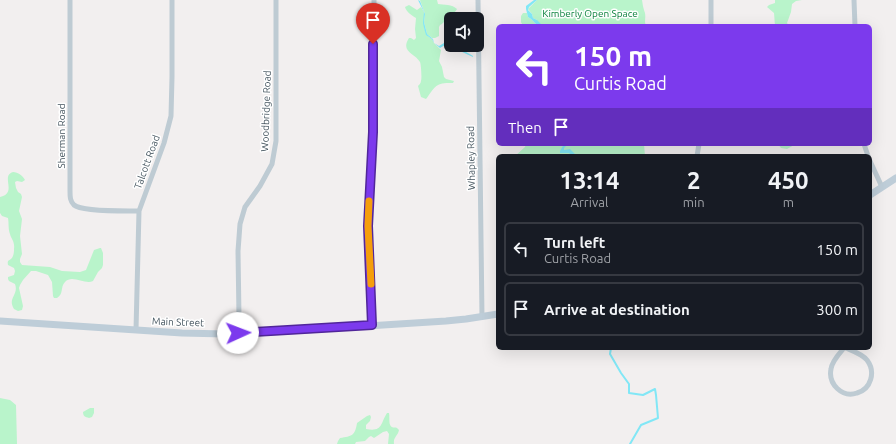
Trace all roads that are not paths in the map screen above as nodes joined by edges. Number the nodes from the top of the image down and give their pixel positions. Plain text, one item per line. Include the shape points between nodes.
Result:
1 (70, 0) edge
2 (172, 0) edge
3 (276, 0) edge
4 (374, 0) edge
5 (478, 0) edge
6 (710, 0) edge
7 (854, 0) edge
8 (711, 24) edge
9 (855, 24) edge
10 (872, 165) edge
11 (896, 178) edge
12 (882, 187) junction
13 (872, 194) edge
14 (139, 211) junction
15 (496, 314) edge
16 (482, 316) junction
17 (0, 321) edge
18 (372, 325) junction
19 (136, 330) junction
20 (238, 333) junction
21 (843, 350) edge
22 (849, 350) edge

1 - 14 street, Sherman Road via 71,201 76,206 87,209
2 - 14 street, Talcott Road via 171,116
3 - 20 street, Woodbridge Road via 276,141 272,164 245,207 240,224
4 - 18 street via 373,132 368,226
5 - 16 street, Whapley Road
6 - 8 street
7 - 9 street
10 - 12 street
11 - 12 main road
12 - 13 main road
14 - 19 street, Talcott Road
15 - 16 main road, Main Street
16 - 18 main road, Main Street via 446,321
17 - 19 main road, Main Street
18 - 20 main road, Main Street
19 - 20 main road, Main Street
21 - 22 street via 832,365 831,378 841,392 854,394 868,385 871,368 864,357

